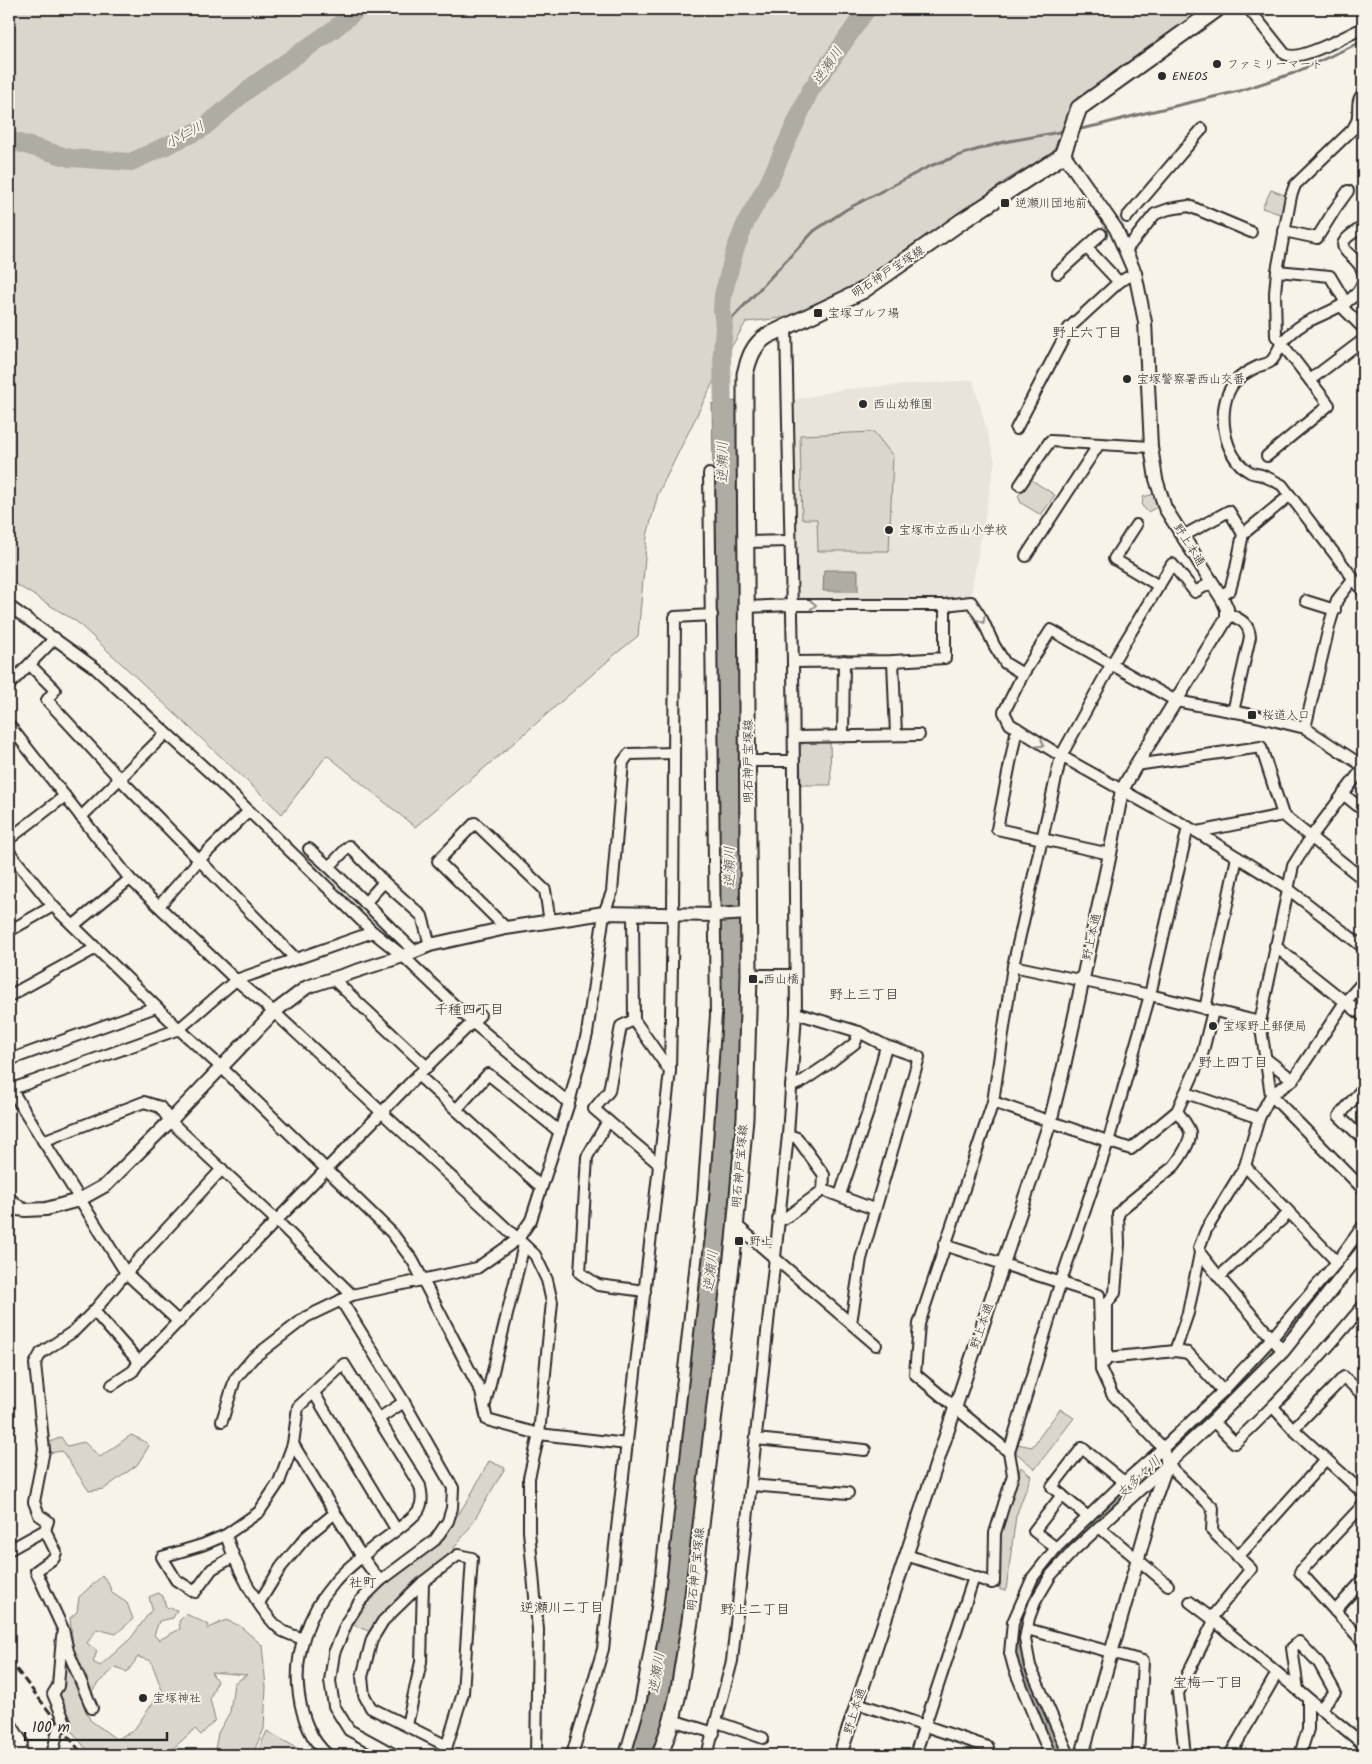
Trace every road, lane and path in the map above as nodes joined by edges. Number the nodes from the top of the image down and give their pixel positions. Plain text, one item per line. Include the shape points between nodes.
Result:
1 (1217, 9) edge
2 (1249, 9) edge
3 (1363, 28) edge
4 (1363, 94) edge
5 (1202, 129) dead end
6 (1063, 153) junction
7 (1348, 191) dead end
8 (1140, 202) junction
9 (1155, 214) junction
10 (1127, 217) dead end
11 (1363, 227) edge
12 (1284, 231) junction
13 (1251, 232) dead end
14 (1101, 234) dead end
15 (1087, 248) junction
16 (1126, 250) junction
17 (1363, 269) edge
18 (1277, 270) junction
19 (1058, 273) dead end
20 (1135, 273) junction
21 (1119, 282) junction
22 (1363, 282) edge
23 (1343, 304) junction
24 (786, 327) junction
25 (1363, 328) edge
26 (1363, 340) edge
27 (1282, 342) junction
28 (1310, 380) junction
29 (1016, 429) dead end
30 (1100, 444) junction
31 (1151, 447) junction
32 (1267, 456) dead end
33 (709, 474) dead end
34 (1020, 485) dead end
35 (1289, 496) junction
36 (1136, 525) dead end
37 (1242, 534) junction
38 (1183, 536) junction
39 (789, 541) junction
40 (746, 542) junction
41 (1026, 556) dead end
42 (1353, 579) junction
43 (1212, 582) junction
44 (1159, 586) junction
45 (1363, 591) edge
46 (1221, 595) junction
47 (1306, 601) dead end
48 (791, 605) junction
49 (945, 605) junction
50 (9, 606) edge
51 (746, 607) junction
52 (1334, 610) junction
53 (1227, 613) junction
54 (712, 615) junction
55 (54, 638) junction
56 (844, 661) junction
57 (893, 661) junction
58 (793, 662) junction
59 (30, 665) junction
60 (1111, 665) junction
61 (1023, 674) junction
62 (9, 685) edge
63 (1176, 701) junction
64 (1234, 712) junction
65 (9, 725) edge
66 (1017, 728) junction
67 (1305, 728) junction
68 (166, 733) junction
69 (896, 735) junction
70 (843, 736) junction
71 (918, 736) dead end
72 (794, 737) junction
73 (674, 753) junction
74 (1061, 756) junction
75 (748, 761) junction
76 (793, 762) junction
77 (1136, 765) junction
78 (1363, 767) edge
79 (120, 779) junction
80 (1122, 790) junction
81 (1343, 794) junction
82 (65, 796) junction
83 (1363, 810) edge
84 (249, 811) junction
85 (1283, 815) junction
86 (81, 817) junction
87 (1192, 830) junction
88 (1042, 838) junction
89 (1311, 838) junction
90 (9, 839) edge
91 (309, 849) dead end
92 (9, 852) edge
93 (1110, 854) junction
94 (1237, 857) junction
95 (199, 860) junction
96 (13, 865) edge
97 (329, 867) junction
98 (130, 879) junction
99 (1363, 879) edge
100 (384, 882) junction
101 (1288, 888) junction
102 (365, 903) junction
103 (53, 906) junction
104 (159, 906) junction
105 (604, 913) junction
106 (674, 913) junction
107 (749, 913) junction
108 (634, 914) junction
109 (715, 915) junction
110 (550, 922) junction
111 (74, 925) junction
112 (506, 928) junction
113 (9, 931) edge
114 (373, 932) junction
115 (430, 945) junction
116 (1275, 946) junction
117 (1363, 947) edge
118 (96, 948) junction
119 (409, 954) junction
120 (295, 958) junction
121 (1013, 966) junction
122 (749, 975) junction
123 (795, 975) junction
124 (333, 979) junction
125 (236, 980) junction
126 (1082, 980) junction
127 (1363, 982) edge
128 (9, 996) edge
129 (1150, 996) junction
130 (1345, 1002) junction
131 (156, 1007) junction
132 (1209, 1010) junction
133 (274, 1012) junction
134 (796, 1013) junction
135 (1363, 1016) edge
136 (476, 1018) junction
137 (634, 1020) junction
138 (1260, 1022) junction
139 (180, 1030) junction
140 (859, 1032) junction
141 (886, 1046) junction
142 (1265, 1058) junction
143 (9, 1060) edge
144 (221, 1067) junction
145 (427, 1067) junction
146 (670, 1071) junction
147 (418, 1075) junction
148 (1293, 1080) junction
149 (791, 1086) junction
150 (9, 1088) edge
151 (1363, 1088) edge
152 (1186, 1093) junction
153 (1271, 1095) junction
154 (993, 1102) junction
155 (569, 1103) junction
156 (457, 1109) junction
157 (1177, 1110) junction
158 (382, 1113) junction
159 (1259, 1118) junction
160 (170, 1121) junction
161 (608, 1122) junction
162 (1050, 1122) junction
163 (560, 1132) junction
164 (788, 1135) junction
165 (1363, 1139) edge
166 (43, 1141) junction
167 (1108, 1142) junction
168 (660, 1165) junction
169 (1245, 1166) junction
170 (222, 1169) junction
171 (326, 1169) junction
172 (541, 1187) junction
173 (1363, 1189) edge
174 (823, 1190) junction
175 (840, 1195) junction
176 (9, 1198) edge
177 (79, 1200) junction
178 (9, 1208) edge
179 (874, 1209) junction
180 (24, 1210) junction
181 (1289, 1213) junction
182 (778, 1219) junction
183 (277, 1221) junction
184 (735, 1224) junction
185 (1363, 1226) edge
186 (521, 1242) junction
187 (944, 1245) junction
188 (1363, 1250) edge
189 (1200, 1253) junction
190 (774, 1258) junction
191 (1337, 1262) junction
192 (1003, 1264) junction
193 (126, 1273) junction
194 (1219, 1277) junction
195 (423, 1280) junction
196 (1060, 1284) junction
197 (645, 1291) junction
198 (352, 1294) junction
199 (341, 1300) junction
200 (1363, 1306) edge
201 (94, 1311) junction
202 (179, 1322) junction
203 (851, 1322) junction
204 (1277, 1344) junction
205 (876, 1345) dead end
206 (1175, 1351) junction
207 (1107, 1358) junction
208 (139, 1362) junction
209 (1101, 1370) junction
210 (112, 1385) dead end
211 (1361, 1389) edge
212 (1223, 1390) junction
213 (314, 1393) junction
214 (404, 1402) junction
215 (485, 1405) junction
216 (1273, 1407) junction
217 (955, 1408) junction
218 (378, 1419) junction
219 (222, 1421) dead end
220 (1213, 1421) junction
221 (1293, 1429) junction
222 (539, 1434) junction
223 (756, 1439) junction
224 (293, 1444) junction
225 (627, 1444) junction
226 (1163, 1449) junction
227 (865, 1450) dead end
228 (1009, 1452) junction
229 (1326, 1459) junction
230 (1167, 1462) junction
231 (1124, 1482) junction
232 (751, 1485) junction
233 (848, 1493) dead end
234 (1363, 1493) edge
235 (1062, 1495) junction
236 (1363, 1505) edge
237 (335, 1513) junction
238 (1088, 1517) junction
239 (1099, 1527) junction
240 (396, 1529) junction
241 (47, 1532) junction
242 (226, 1535) junction
243 (1056, 1548) junction
244 (9, 1550) edge
245 (906, 1555) junction
246 (233, 1557) junction
247 (362, 1557) junction
248 (1238, 1557) junction
249 (1138, 1559) junction
250 (974, 1577) junction
251 (1363, 1580) edge
252 (380, 1581) junction
253 (423, 1582) junction
254 (1168, 1585) dead end
255 (1190, 1602) dead end
256 (259, 1603) junction
257 (1335, 1611) junction
258 (1212, 1620) junction
259 (63, 1629) junction
260 (1027, 1629) junction
261 (303, 1639) junction
262 (1363, 1642) edge
263 (1112, 1652) junction
264 (1277, 1673) junction
265 (1298, 1690) junction
266 (1308, 1699) junction
267 (857, 1703) junction
268 (92, 1708) dead end
269 (1320, 1709) junction
270 (672, 1720) junction
271 (9, 1721) edge
272 (717, 1722) junction
273 (407, 1725) junction
274 (925, 1726) junction
275 (714, 1734) junction
276 (763, 1738) dead end
277 (1363, 1744) edge
278 (445, 1751) edge
279 (379, 1752) edge
280 (1184, 1753) edge
281 (323, 1754) edge
282 (24, 1755) edge
283 (52, 1755) edge
284 (395, 1755) edge
285 (536, 1755) edge
286 (572, 1755) edge
287 (625, 1755) edge
288 (660, 1755) edge
289 (707, 1755) edge
290 (840, 1755) edge
291 (915, 1755) edge
292 (985, 1755) edge
293 (1050, 1755) edge
294 (1069, 1755) edge
295 (1082, 1755) edge
296 (1138, 1755) edge
297 (1194, 1755) edge
298 (1230, 1755) edge
299 (1300, 1755) edge

1 - 6 main road via 1079,108
2 - 3 street via 1285,54 1291,57
4 - 12 street via 1353,129 1294,185
5 - 8 street
6 - 16 street, 野上本通 via 1106,212
6 - 24 main road, 明石神戸宝塚線 via 868,287
7 - 12 street via 1317,238
8 - 9 street
8 - 10 street
9 - 13 street via 1189,206
9 - 16 street
11 - 17 street via 1345,240 1343,248
12 - 18 street
14 - 15 street
15 - 19 street
15 - 21 street
16 - 20 street, 野上本通
18 - 23 street via 1330,276
18 - 27 street via 1276,336
20 - 21 street
20 - 31 street, 野上本通 via 1146,322
21 - 29 street via 1069,328
22 - 23 street via 1354,297
23 - 25 street
23 - 27 street via 1296,329
24 - 39 street
24 - 40 main road, 明石神戸宝塚線 via 772,332 759,343 750,356 745,374
26 - 28 street
27 - 28 street
27 - 35 street via 1270,362 1246,373 1234,383 1223,411 1228,443 1242,466 1251,473 1274,480
28 - 32 street via 1329,405
30 - 31 street
30 - 34 street via 1050,441
30 - 41 street
31 - 38 street, 野上本通 via 1165,508
33 - 54 street
35 - 37 street
35 - 42 street
36 - 44 street via 1114,559
37 - 38 street via 1229,512
37 - 46 street via 1230,590
38 - 43 street, 野上本通
39 - 40 street
39 - 48 street
40 - 51 main road, 明石神戸宝塚線
42 - 45 street
42 - 52 street via 1337,600
43 - 44 street via 1194,592 1172,564
43 - 46 street, 野上本通
44 - 60 street
46 - 53 street, 野上本通
47 - 52 street
48 -> 49 street
48 - 51 street
48 - 58 street
49 - 57 street via 945,658
49 -> 61 street via 970,602 1005,663
50 - 55 street
51 - 75 main road, 明石神戸宝塚線
52 - 67 street
53 - 63 street, 野上本通 via 1225,622
53 - 64 street via 1242,620 1250,637
54 - 73 street via 674,617
54 - 109 street
55 - 59 street
55 - 68 street via 95,668
56 - 57 street
56 - 58 street
56 - 70 street
57 - 69 street
58 - 72 street
59 - 62 street
59 - 79 street via 55,690 47,700
60 - 61 street via 1050,630
60 - 63 street
60 - 74 street
61 - 66 street via 1004,712 1010,724
63 - 64 street
63 - 77 street, 野上本通
64 - 67 street
65 - 82 street
66 -> 74 street
66 - 88 street via 997,828
67 - 78 street
68 - 79 street
68 - 84 street
69 - 70 street
69 - 71 street
70 - 72 street
72 - 76 street
73 - 105 street via 629,754 622,762 612,892
73 - 106 street
74 - 80 street
74 - 88 street
75 - 76 street
75 - 107 main road, 明石神戸宝塚線
76 - 123 street
77 - 80 street, 野上本通
77 - 85 street via 1261,747
78 - 81 street
79 - 86 street
79 - 95 street
80 - 87 street
80 - 93 street, 野上本通
81 - 83 street
81 - 89 street
82 - 86 street
82 - 90 street
84 - 95 street
84 - 114 street
85 - 87 street
85 - 89 street
86 - 98 street
87 - 94 street
87 - 129 street
88 - 93 street
88 - 121 street
89 - 99 street
89 - 101 street via 1293,866
91 - 97 street
92 - 96 street
93 - 126 street, 野上本通
94 - 101 street
94 - 132 street
95 - 104 street
95 - 120 street
96 - 103 street
97 - 100 street via 349,846
97 - 102 street
98 - 104 street
98 - 111 street
100 - 102 street
100 - 115 street via 422,916
101 - 116 street
101 - 117 street
102 - 119 street
103 - 111 street
103 - 113 street
104 - 125 street
105 - 108 street
105 - 110 street
105 - 155 street via 587,1034
106 - 108 street
106 - 109 street
106 - 146 street
107 - 109 street
107 - 122 main road, 明石神戸宝塚線
108 - 137 street
109 - 287 street via 716,1015 703,1199 658,1602 642,1700
110 - 112 street
110 - 112 street via 545,890 475,823 438,861
111 - 118 street
112 - 115 street
114 - 119 street
114 - 120 street
115 - 119 street
116 - 130 street
116 - 138 street
118 - 128 street
118 - 131 street
119 - 124 street
119 - 136 street
120 - 125 street
121 - 126 street
121 - 154 street
122 - 123 street
122 - 184 main road, 明石神戸宝塚線 via 746,1093
123 - 134 street
124 - 133 street via 307,987
124 - 145 street
125 - 133 street
125 - 139 street
126 - 129 street
126 - 162 street, 野上本通
127 - 130 street
129 - 132 street
129 - 167 street
130 - 135 street
130 - 148 street
131 - 139 street
131 - 143 street
132 - 138 street
132 - 152 street via 1202,1055
133 - 144 street
133 - 158 street
134 - 140 street
134 - 149 street
136 - 145 street
136 - 155 street
137 - 146 street
137 - 161 street via 621,1026 609,1091 594,1109
138 - 142 street
139 - 144 street
139 - 150 street
140 - 141 street
140 - 149 street via 855,1043
141 - 175 street
141 - 179 street via 919,1057
142 - 148 street
142 - 153 street
144 - 160 street
144 - 171 street
145 - 147 street
146 - 168 street
147 - 156 street
147 - 158 street
148 - 153 street
149 - 164 street
150 - 166 street
151 - 165 street via 1339,1116
152 - 157 street
152 - 159 street
153 - 159 street
153 - 173 street
154 - 162 street
154 - 187 street
155 - 163 street
156 - 163 street via 488,1074
156 - 172 street
157 - 167 street via 1130,1150
157 - 207 street via 1190,1133 1179,1160 1118,1214 1119,1244 1115,1293 1108,1302
158 - 171 street
158 - 186 street
159 - 169 street
160 - 166 street via 160,1107 144,1102
160 - 170 street
160 - 177 street via 106,1185
161 - 168 street
161 - 197 street via 587,1157 580,1273 598,1285
162 - 167 street
162 - 192 street, 野上本通
163 - 172 street
164 - 174 street via 797,1138 824,1176
164 - 182 street
166 - 177 street
167 - 196 street
168 - 197 street
169 - 181 street
169 - 189 street via 1206,1230
170 - 183 street
170 - 193 street
171 - 183 street
171 - 195 street via 392,1233
172 - 186 street
174 - 175 street
174 - 182 street via 784,1219
175 - 179 street
176 - 180 street
177 - 180 street via 46,1209
177 - 193 street
178 - 180 street
179 - 203 street via 861,1259
181 - 191 street
181 - 194 street
182 - 190 street
183 - 198 street
183 - 202 street
184 - 190 street
184 - 270 main road, 明石神戸宝塚線 via 690,1621
185 - 191 street
186 - 195 street via 476,1268
186 - 215 street
186 - 222 street via 536,1255 552,1302
187 - 192 street
187 - 217 street via 919,1324 915,1374
188 - 204 street
189 - 194 street
189 - 206 street via 1188,1314
190 - 203 street
190 - 223 street
191 - 204 street
192 - 196 street
192 - 217 street, 野上本通
193 - 201 street
193 - 202 street
194 - 204 street
195 - 198 street
195 - 215 street
196 - 209 street via 1099,1295
196 - 228 street
197 - 225 street
198 - 199 street
199 - 214 street
199 - 219 street via 306,1317 253,1358 235,1379
200 - 216 street
201 - 208 street
201 - 241 street via 74,1331 41,1353 35,1364 44,1450 34,1502 39,1515 48,1521
202 - 208 street
203 - 205 street
204 - 212 street
204 - 220 street
206 - 207 street
206 - 212 street via 1188,1353
207 - 209 street
208 - 210 street via 133,1371
209 - 226 street via 1112,1394
211 - 221 street via 1344,1377
212 - 226 street
213 - 218 street via 344,1364
213 - 224 street via 298,1407
213 - 240 street
214 - 218 street
214 - 252 street via 453,1488 452,1508 435,1540
215 - 222 street via 487,1420
216 - 220 street via 1235,1443
216 - 221 street
217 - 228 street
217 - 245 street, 野上本通
218 - 240 street via 420,1486 423,1499 417,1512
220 - 230 street
221 - 229 street
222 - 225 street
222 - 285 street via 529,1478 529,1531 538,1630
223 - 227 street
223 - 232 street
224 - 237 street
224 - 242 street via 279,1482 259,1512
225 - 286 street via 603,1649
226 - 230 street
226 - 231 street
228 - 250 street via 1013,1475 994,1533 994,1582
229 - 234 street
229 - 248 street
230 - 239 street
230 - 248 street via 1213,1508 1212,1532
230 - 249 street
231 - 235 street via 1082,1448 1052,1487
231 - 238 street
232 - 233 street
232 - 272 street via 732,1662
235 - 238 street
235 - 243 street via 1034,1531
236 - 257 street via 1300,1572
237 - 247 street
237 - 256 street via 307,1536 286,1561
238 - 243 street
239 - 249 street
239 - 260 street via 1051,1575 1035,1602
240 - 247 street
241 - 244 street
241 - 259 street via 56,1552 54,1558 36,1571
242 - 246 street
242 - 246 street via 162,1557 176,1580 195,1592 212,1569
243 - 293 street via 1033,1577 1013,1622 1010,1652
245 - 250 street
245 - 267 street, 野上本通
246 - 256 street
247 - 252 street
247 - 261 street via 334,1582 313,1612
248 - 258 street via 1251,1570
249 - 254 street
249 - 263 street
250 - 274 street
251 - 257 street
252 - 279 street via 360,1601 348,1620 334,1653 330,1682 334,1706 349,1730
253 - 273 street via 421,1662
253 - 273 street via 383,1620 372,1639 362,1677 364,1695 371,1708
253 - 278 street via 458,1555 472,1558 463,1693
255 - 258 street
256 - 261 street via 282,1630
257 - 262 street
258 - 264 street
258 - 280 street via 1178,1692
259 - 268 street via 68,1651
259 - 283 street via 58,1686 53,1694 65,1722 58,1730
260 - 263 street
260 - 294 street via 1025,1639 1030,1666
261 - 281 street via 297,1680 300,1703 309,1731
263 - 295 street
263 - 296 street via 1143,1661
264 - 265 street
264 - 298 street
265 - 266 street
265 - 269 street via 1292,1648 1300,1642 1318,1663 1335,1692
266 - 269 street
266 - 299 street via 1308,1730
267 - 274 street
267 - 290 street, 野上本通
269 - 277 street
270 - 275 street
270 - 288 main road, 明石神戸宝塚線
271 - 282 street via 22,1742 20,1750
272 - 275 street
272 - 276 street
273 - 278 street
274 - 291 street
274 - 292 street via 988,1747
275 - 289 street
279 - 284 street
280 - 297 street

